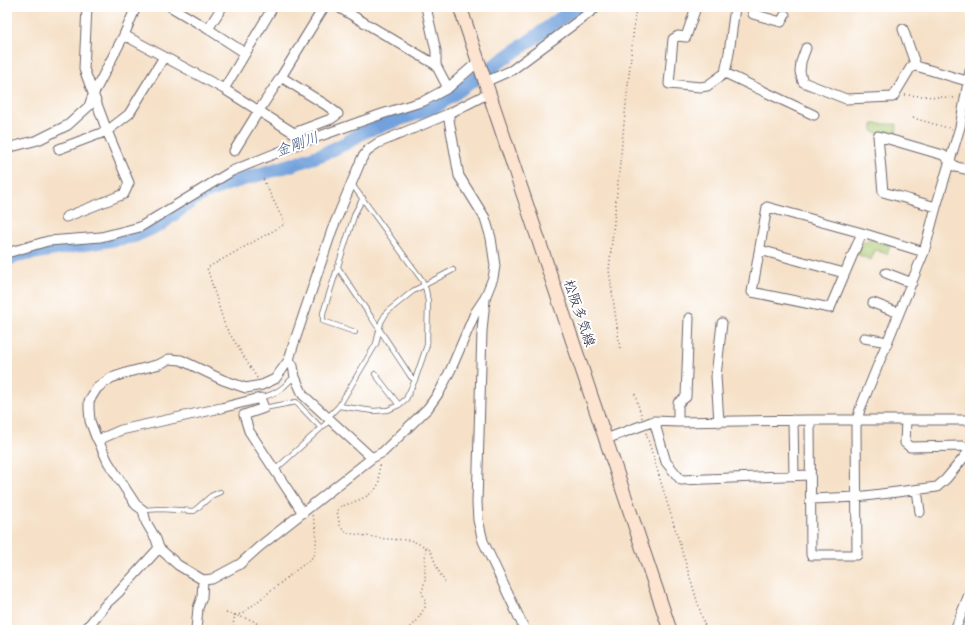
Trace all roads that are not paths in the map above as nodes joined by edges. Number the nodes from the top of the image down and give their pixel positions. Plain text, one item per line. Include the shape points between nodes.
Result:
1 (87, 7) edge
2 (136, 7) edge
3 (171, 7) edge
4 (222, 7) edge
5 (273, 7) edge
6 (324, 7) edge
7 (338, 7) edge
8 (426, 7) edge
9 (460, 7) edge
10 (597, 7) edge
11 (696, 7) edge
12 (735, 7) edge
13 (753, 7) edge
14 (785, 15) dead end
15 (208, 29) junction
16 (903, 29) dead end
17 (124, 35) junction
18 (806, 48) dead end
19 (245, 53) junction
20 (164, 57) junction
21 (436, 65) junction
22 (916, 66) junction
23 (970, 71) edge
24 (725, 73) junction
25 (483, 76) junction
26 (281, 77) junction
27 (968, 81) junction
28 (448, 88) junction
29 (224, 89) junction
30 (93, 96) junction
31 (967, 101) edge
32 (258, 112) junction
33 (448, 114) junction
34 (814, 115) dead end
35 (107, 131) junction
36 (7, 148) edge
37 (59, 149) dead end
38 (234, 151) dead end
39 (949, 161) junction
40 (970, 170) edge
41 (351, 183) junction
42 (363, 198) junction
43 (936, 207) junction
44 (66, 217) dead end
45 (862, 234) junction
46 (760, 250) junction
47 (924, 252) junction
48 (7, 253) edge
49 (337, 266) junction
50 (452, 270) dead end
51 (844, 273) junction
52 (886, 273) dead end
53 (912, 283) junction
54 (424, 285) junction
55 (485, 298) junction
56 (873, 303) dead end
57 (899, 313) junction
58 (689, 318) dead end
59 (722, 323) dead end
60 (380, 330) junction
61 (355, 332) dead end
62 (864, 338) dead end
63 (887, 344) junction
64 (289, 360) junction
65 (376, 374) dead end
66 (295, 377) junction
67 (415, 380) junction
68 (260, 398) junction
69 (399, 405) junction
70 (339, 406) junction
71 (264, 408) junction
72 (329, 419) junction
73 (793, 420) junction
74 (810, 420) junction
75 (857, 420) junction
76 (906, 420) junction
77 (970, 420) edge
78 (654, 421) junction
79 (678, 422) junction
80 (719, 422) junction
81 (321, 428) junction
82 (606, 439) junction
83 (98, 440) junction
84 (970, 450) edge
85 (372, 458) junction
86 (274, 470) junction
87 (810, 475) junction
88 (794, 476) junction
89 (917, 490) junction
90 (220, 492) dead end
91 (857, 497) junction
92 (811, 499) junction
93 (143, 510) junction
94 (306, 510) junction
95 (920, 512) dead end
96 (159, 548) junction
97 (203, 580) junction
98 (970, 592) edge
99 (85, 630) edge
100 (196, 630) edge
101 (525, 630) edge
102 (670, 630) edge
103 (955, 630) edge

1 - 30 street via 84,69
2 - 17 street
3 - 15 street
4 - 15 street
5 - 19 street
6 - 26 street
7 - 21 street
8 - 21 street via 436,51
9 - 25 main road, 松阪多気線
10 - 25 street via 512,70
11 - 24 street via 686,37 678,36 674,39 669,84 707,86
12 - 24 street
13 - 14 street via 753,14 781,22
15 - 19 street
16 - 22 street
17 - 20 street
17 - 30 street
18 - 22 street via 800,72 803,82 846,99 893,97 911,67
19 - 29 street
20 - 29 street
20 - 35 street via 129,114
21 - 28 street
22 - 27 street
23 - 27 street
24 - 34 street
25 - 28 street
25 - 33 street
25 - 82 main road, 松阪多気線
26 - 32 street
26 - 32 street via 338,114 294,134
27 - 31 street
28 - 48 street via 424,101 313,139 232,171 140,227 101,237 48,241
29 - 32 street
30 - 35 street
30 - 36 street via 89,106 68,124 38,140
31 - 39 street
32 - 38 street
33 - 41 street via 378,142 362,158
33 - 55 street via 459,176 485,218 491,238 495,266
35 - 37 street
35 - 44 street via 128,183 124,194
39 - 40 street via 956,167
39 - 43 street
39 - 43 street via 943,155 878,136 883,192
41 - 42 lane
41 - 64 street via 332,230
42 - 49 lane via 355,213
42 - 54 lane
43 - 47 street
45 - 46 street via 767,207
45 - 47 street
45 - 51 street
46 - 51 street
46 - 51 street via 752,292 830,308
47 - 53 street
49 - 60 lane
49 - 61 lane via 323,321
50 - 54 lane
52 - 53 street
53 - 57 street
54 - 60 lane via 386,312
54 - 67 lane via 428,302 426,345
55 - 85 street via 475,313 440,391 428,408 383,452
55 - 101 street via 476,503 478,520 484,540
56 - 57 street
57 - 63 street
58 - 79 street via 686,397 678,403
59 - 80 street via 716,376
60 - 67 lane
60 - 70 lane via 376,344
62 - 63 street
63 - 75 street
64 - 66 street
64 - 83 street via 275,379 246,388 181,360 169,359 111,378 97,388 90,401 90,421
65 - 69 lane
66 - 68 lane via 272,394
66 - 72 street via 302,395
67 - 69 lane via 406,399
68 - 71 street
68 - 83 street via 121,430
69 - 70 lane via 388,410 373,411
70 - 72 lane
71 - 81 lane via 296,402
71 - 86 street via 244,415 249,432
72 - 81 lane
72 - 85 street
73 - 74 street
73 - 80 street
73 - 88 street
74 - 75 street
74 - 87 street
75 - 76 street
75 - 91 street
76 - 77 street
76 - 84 street via 905,443 910,447 962,446
78 - 79 street
78 - 82 street
78 - 88 street via 666,462 681,480
79 - 80 street
81 - 86 lane
82 - 102 main road, 松阪多気線
83 - 93 street via 108,462 136,505
84 - 89 street via 937,487
85 - 94 street
86 - 94 street
87 - 88 street
87 - 92 street
89 - 91 street
89 - 95 street
90 - 93 lane via 194,510
91 - 92 street
91 - 92 street via 858,556 811,555
93 - 96 street
94 - 97 street via 240,564 212,579
96 - 97 street via 178,565
96 - 99 street
97 - 100 street
98 - 103 street

